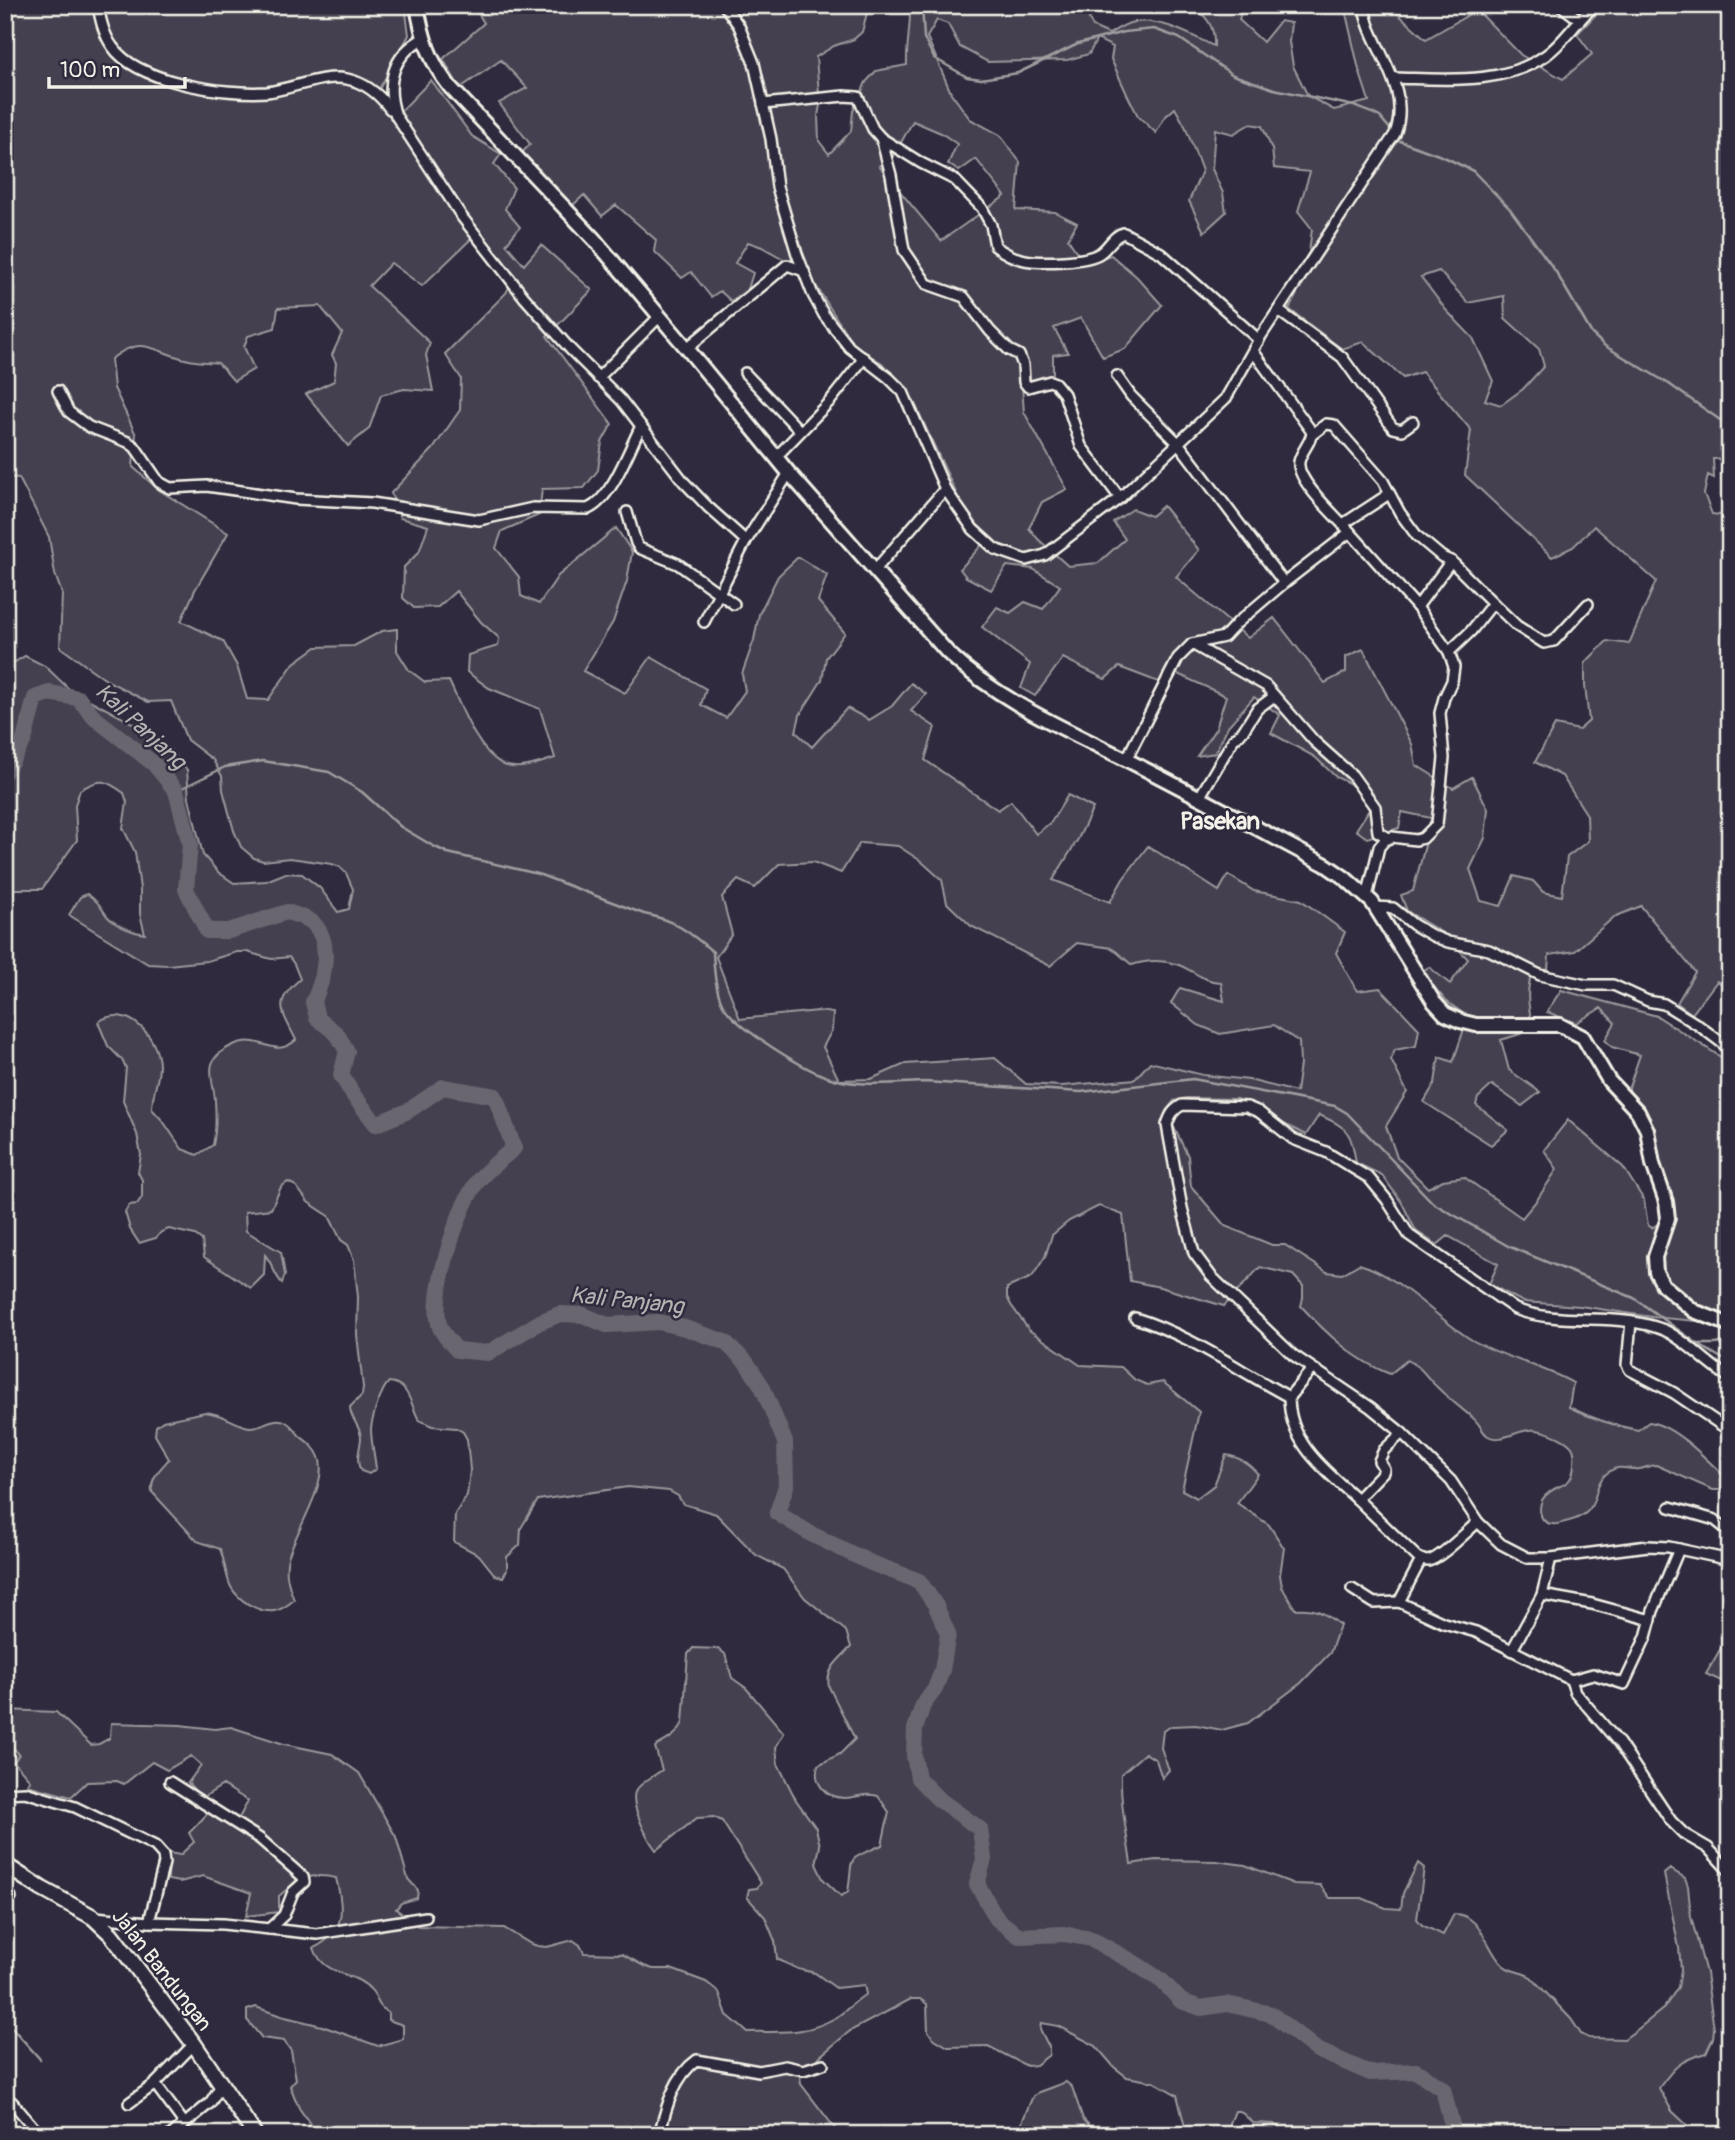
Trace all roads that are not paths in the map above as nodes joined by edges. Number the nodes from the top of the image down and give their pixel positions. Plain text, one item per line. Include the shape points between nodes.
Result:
1 (98, 5) edge
2 (417, 5) edge
3 (724, 5) edge
4 (1363, 5) edge
5 (1560, 5) edge
6 (1594, 5) edge
7 (1580, 20) junction
8 (424, 38) junction
9 (1393, 78) junction
10 (763, 103) junction
11 (396, 116) junction
12 (881, 138) junction
13 (804, 271) junction
14 (1279, 311) junction
15 (660, 316) junction
16 (1259, 340) junction
17 (687, 348) junction
18 (1253, 351) junction
19 (863, 358) junction
20 (745, 373) dead end
21 (1117, 376) dead end
22 (598, 378) junction
23 (58, 391) dead end
24 (1413, 422) dead end
25 (641, 426) junction
26 (800, 431) junction
27 (1313, 435) junction
28 (1179, 444) junction
29 (776, 457) junction
30 (789, 473) junction
31 (945, 489) junction
32 (1389, 494) junction
33 (1120, 498) junction
34 (626, 512) dead end
35 (1343, 524) junction
36 (1350, 532) junction
37 (746, 541) junction
38 (1451, 561) junction
39 (875, 570) junction
40 (1284, 583) junction
41 (718, 591) junction
42 (1493, 603) junction
43 (734, 604) dead end
44 (1588, 604) dead end
45 (1417, 607) junction
46 (704, 622) dead end
47 (1192, 644) junction
48 (1449, 652) junction
49 (1273, 697) junction
50 (1126, 760) junction
51 (1199, 798) junction
52 (1388, 838) junction
53 (1371, 902) junction
54 (1730, 1049) edge
55 (1135, 1318) dead end
56 (1631, 1322) junction
57 (1730, 1325) edge
58 (1312, 1369) junction
59 (1730, 1378) edge
60 (1289, 1397) junction
61 (1730, 1431) edge
62 (1402, 1433) junction
63 (1357, 1499) junction
64 (1670, 1507) dead end
65 (1478, 1522) junction
66 (1730, 1532) edge
67 (1730, 1546) edge
68 (1679, 1549) junction
69 (1551, 1558) junction
70 (1727, 1559) edge
71 (1421, 1560) junction
72 (1352, 1588) dead end
73 (1542, 1595) junction
74 (1399, 1602) junction
75 (1651, 1620) junction
76 (1512, 1650) junction
77 (1571, 1680) junction
78 (170, 1782) dead end
79 (5, 1793) edge
80 (5, 1865) edge
81 (1730, 1871) edge
82 (93, 1917) junction
83 (426, 1917) dead end
84 (149, 1923) junction
85 (269, 1929) junction
86 (194, 2044) junction
87 (823, 2064) dead end
88 (155, 2084) junction
89 (222, 2084) junction
90 (5, 2098) edge
91 (129, 2103) dead end
92 (184, 2123) junction
93 (40, 2135) edge
94 (171, 2135) edge
95 (255, 2135) edge
96 (659, 2135) edge

1 - 11 street via 112,46 149,72 196,87 235,92 346,79 374,91
2 - 8 street
3 - 10 street via 754,63
4 - 9 street
5 - 7 street
6 - 7 street
7 - 9 street via 1547,54 1512,71 1461,79
8 - 11 street via 403,55 394,72 390,97
8 - 15 street via 450,88 594,239
9 - 14 street via 1400,109 1395,134
10 - 12 street via 854,95 861,99
10 - 13 street via 777,187
11 - 22 street via 462,217
12 - 16 street via 955,180 988,216 995,246 1004,253 1040,261 1089,258 1124,233 1161,253
12 - 33 street via 904,250 927,284 964,297 990,331 1019,355 1028,387 1055,383 1081,446
13 - 17 street via 787,265
13 - 19 street via 824,315
14 - 16 street
14 - 24 street via 1342,357 1393,428 1402,430
15 - 17 street
15 - 22 street
16 - 18 street
17 - 29 street
18 - 27 street
18 - 28 street via 1226,398
19 - 26 street
19 - 31 street via 903,392
20 - 26 street
21 - 28 street via 1130,396
22 - 25 street
23 - 25 street via 69,412 89,427 135,447 159,482 170,488 207,485 479,520 533,508 595,506 609,489
25 - 37 street via 684,482
26 - 29 street
27 - 32 street via 1326,424 1334,425
27 - 35 street via 1299,467 1318,498
28 - 33 street
28 - 40 street
29 - 30 street
30 - 37 street
30 - 39 street
31 - 33 street via 972,529 995,550 1026,559 1045,555
31 - 39 street
32 - 35 street
32 - 38 street via 1417,536
34 - 41 street via 639,548 678,564
35 - 36 street
36 - 40 street
36 - 45 street
37 - 41 street
38 - 42 street
38 - 45 street
39 - 50 street via 948,653 984,684
40 - 47 street via 1224,637
41 - 43 street
41 - 46 street
42 - 44 street via 1544,643 1554,641
42 - 48 street
45 - 48 street
47 - 49 street via 1266,686
47 - 50 street via 1164,682
48 - 52 street via 1454,672 1440,713 1444,758 1437,824 1423,838
49 - 51 street via 1257,709 1233,740
49 - 52 street via 1352,775 1375,807 1378,832
50 - 51 street
51 - 53 street via 1326,865
52 - 53 street via 1379,847
53 - 54 street via 1393,908 1433,936 1489,950 1540,975 1576,984 1613,985 1664,1004
53 - 57 street via 1446,1014 1476,1025 1560,1025 1583,1037 1609,1081 1638,1112 1647,1130 1668,1218 1655,1257 1656,1272 1663,1285 1694,1311
55 - 60 street via 1203,1347
56 - 58 street via 1551,1317 1515,1309 1409,1235 1369,1178 1326,1152 1293,1139 1247,1107 1182,1105 1167,1125 1194,1253 1211,1276
56 - 59 street via 1665,1331
56 - 61 street via 1630,1370
58 - 60 street
58 - 62 street
60 - 63 street via 1293,1428 1303,1448
62 - 63 street via 1380,1455 1383,1472
62 - 65 street via 1451,1481
63 - 71 street
64 - 66 street via 1715,1520
65 - 69 street via 1519,1555
65 - 71 street via 1431,1560
67 - 70 street
68 - 69 street via 1648,1546
68 - 70 street
68 - 75 street
69 - 73 street
71 - 74 street
72 - 74 street via 1374,1604
73 - 75 street
73 - 76 street
74 - 76 street
75 - 77 street via 1625,1684 1593,1674
76 - 77 street
77 - 81 street via 1574,1692 1619,1743 1665,1814
78 - 85 street via 260,1839 303,1877 284,1915
79 - 84 street via 25,1793 75,1807 155,1846 164,1863
80 - 82 main road, Jalan Bandungan
82 - 84 street
82 - 86 main road, Jalan Bandungan via 111,1934
83 - 85 street via 324,1934
84 - 85 street
86 - 88 street
86 - 89 main road, Jalan Bandungan
87 - 96 street via 803,2070 785,2066 759,2071 698,2060 687,2069 666,2104
88 - 91 street
88 - 92 street
89 - 92 street via 210,2103
89 - 95 main road, Jalan Bandungan
90 - 93 street
92 - 94 street

